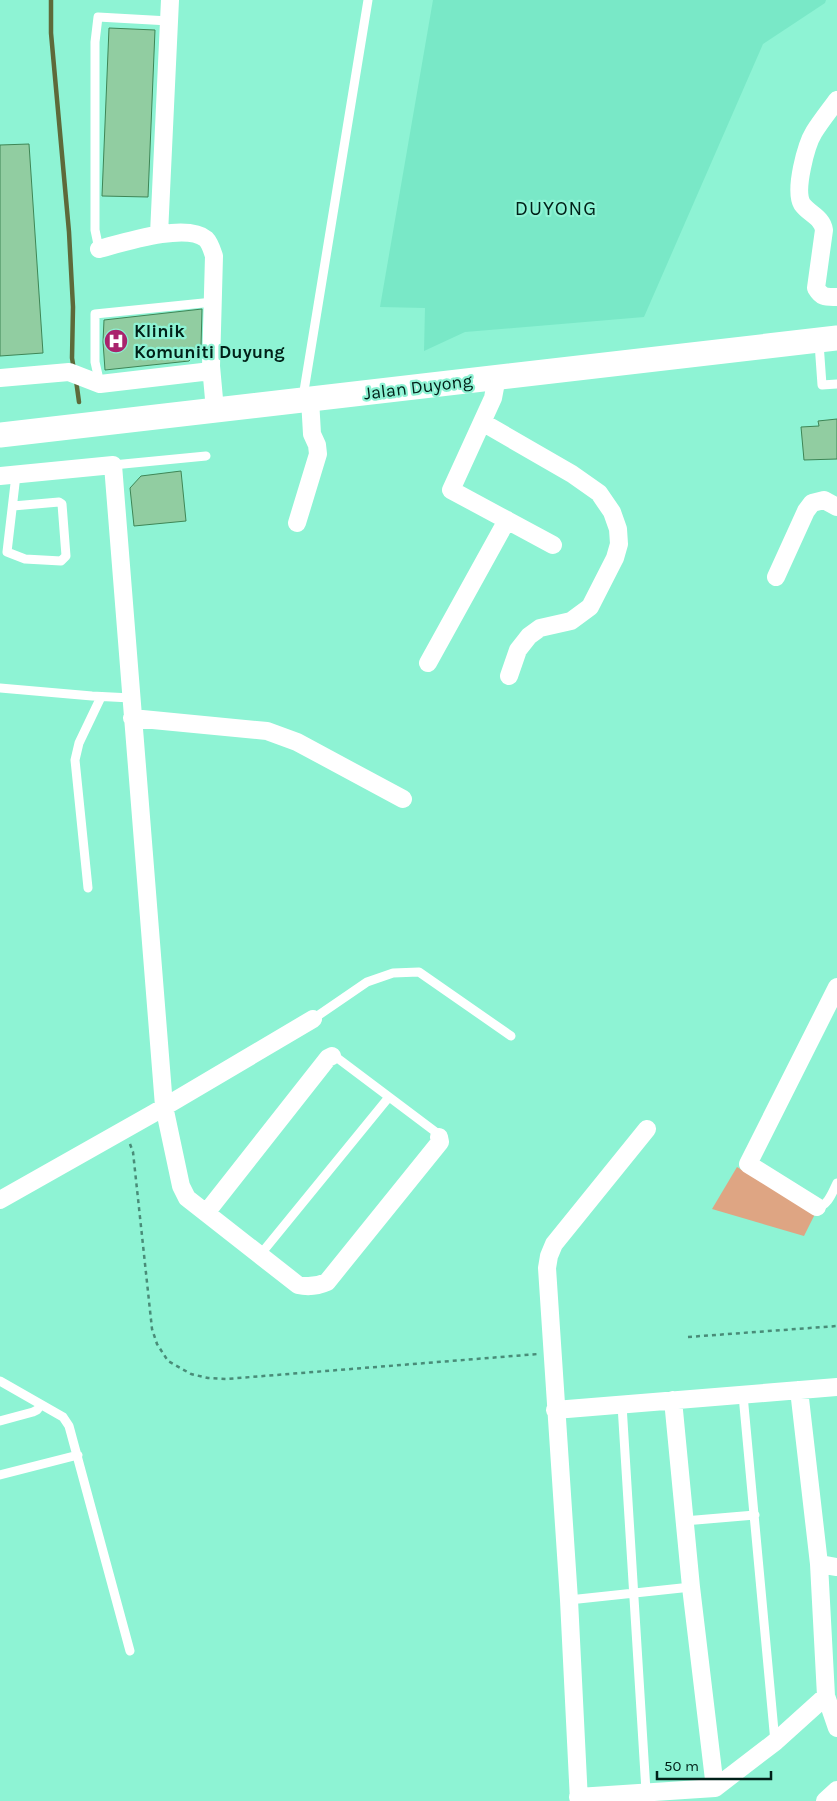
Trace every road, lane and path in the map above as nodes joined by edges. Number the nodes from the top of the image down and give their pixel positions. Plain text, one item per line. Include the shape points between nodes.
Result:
1 (170, 0) edge
2 (368, 0) edge
3 (170, 21) junction
4 (837, 100) edge
5 (159, 234) junction
6 (99, 249) joint
7 (837, 297) edge
8 (213, 302) junction
9 (828, 339) edge
10 (211, 371) junction
11 (497, 377) junction
12 (0, 378) edge
13 (100, 384) junction
14 (837, 384) edge
15 (306, 400) junction
16 (215, 410) junction
17 (482, 422) junction
18 (0, 435) edge
19 (206, 456) dead end
20 (113, 465) junction
21 (8, 475) edge
22 (14, 506) junction
23 (837, 507) edge
24 (506, 520) junction
25 (297, 523) dead end
26 (552, 545) dead end
27 (776, 577) dead end
28 (428, 663) dead end
29 (509, 676) dead end
30 (0, 688) edge
31 (101, 697) junction
32 (131, 698) junction
33 (132, 718) junction
34 (402, 799) dead end
35 (88, 888) dead end
36 (837, 987) edge
37 (313, 1018) joint
38 (510, 1036) dead end
39 (332, 1056) joint
40 (389, 1097) junction
41 (159, 1110) junction
42 (130, 1126) junction
43 (647, 1130) dead end
44 (440, 1137) joint
45 (837, 1183) edge
46 (0, 1200) edge
47 (817, 1207) joint
48 (206, 1213) junction
49 (260, 1255) junction
50 (837, 1326) edge
51 (688, 1336) dead end
52 (551, 1349) junction
53 (0, 1381) edge
54 (837, 1387) edge
55 (799, 1390) junction
56 (743, 1394) junction
57 (673, 1400) junction
58 (41, 1405) junction
59 (622, 1405) junction
60 (556, 1410) junction
61 (0, 1420) edge
62 (78, 1455) junction
63 (0, 1475) edge
64 (755, 1515) junction
65 (684, 1521) junction
66 (819, 1564) junction
67 (837, 1567) edge
68 (690, 1587) junction
69 (635, 1593) junction
70 (569, 1600) junction
71 (130, 1651) dead end
72 (826, 1696) junction
73 (837, 1728) edge
74 (775, 1742) junction
75 (715, 1788) junction
76 (837, 1790) edge
77 (646, 1791) junction
78 (578, 1799) edge
79 (825, 1801) edge

1 - 3 street
2 - 15 lane
3 - 5 street
3 - 6 lane via 98,17 95,42 95,230
4 - 7 street via 810,140 799,187 802,204 823,223 816,288 824,297
5 - 6 street
5 - 8 street via 184,232 206,239 214,256
8 - 10 street
8 - 13 lane via 95,314 95,362
9 - 11 main road, Jalan Duyong
9 - 14 lane via 822,385
10 - 13 street
10 - 16 street
11 - 15 main road, Jalan Duyong
11 - 17 street via 493,398
12 - 13 street via 75,374
15 - 16 main road, Jalan Duyong
15 - 25 street via 318,454
16 - 18 main road, Jalan Duyong
17 - 24 street via 451,490
17 - 29 street via 599,493 612,512 618,529 619,544 615,558 590,607 571,621 540,628 529,636 518,650
19 - 20 lane
20 - 21 street
20 - 32 street
21 - 22 lane
22 - 22 lane via 62,504 66,556 61,561 25,559 6,552
23 - 27 street via 824,500 812,503
24 - 26 street
24 - 28 street
30 - 31 lane
31 - 32 lane
31 - 35 lane via 79,743 75,760
32 - 33 street
33 - 34 street via 267,731 297,742
33 - 41 street
36 - 47 street via 748,1164
37 - 38 lane via 367,982 393,973 419,972
37 - 41 street
39 - 40 lane
39 - 48 street
40 - 44 lane
40 - 49 lane
41 - 42 street
41 - 48 street via 181,1186 187,1198
42 - 46 street
42 - 52 path via 152,1329 168,1361 191,1374 226,1379
43 - 52 street via 554,1244 547,1268
44 - 49 street via 440,1142 327,1282 298,1285
45 - 47 lane via 826,1203
48 - 49 street
50 - 51 path
52 - 60 street
53 - 58 lane
54 - 55 street
55 - 56 street
55 - 66 street
56 - 57 street
56 - 64 lane
57 - 59 street
57 - 65 street
58 - 61 lane via 33,1412
58 - 62 lane via 66,1420
59 - 60 street
59 - 69 lane
60 - 70 street
62 - 63 lane
62 - 71 lane
64 - 65 lane
64 - 74 lane
65 - 68 street
66 - 67 street
66 - 72 street
68 - 69 lane
68 - 75 street
69 - 70 lane
69 - 77 lane
70 - 78 street
72 - 73 street
72 - 74 street
74 - 75 street
75 - 77 street
76 - 79 street
77 - 78 street

